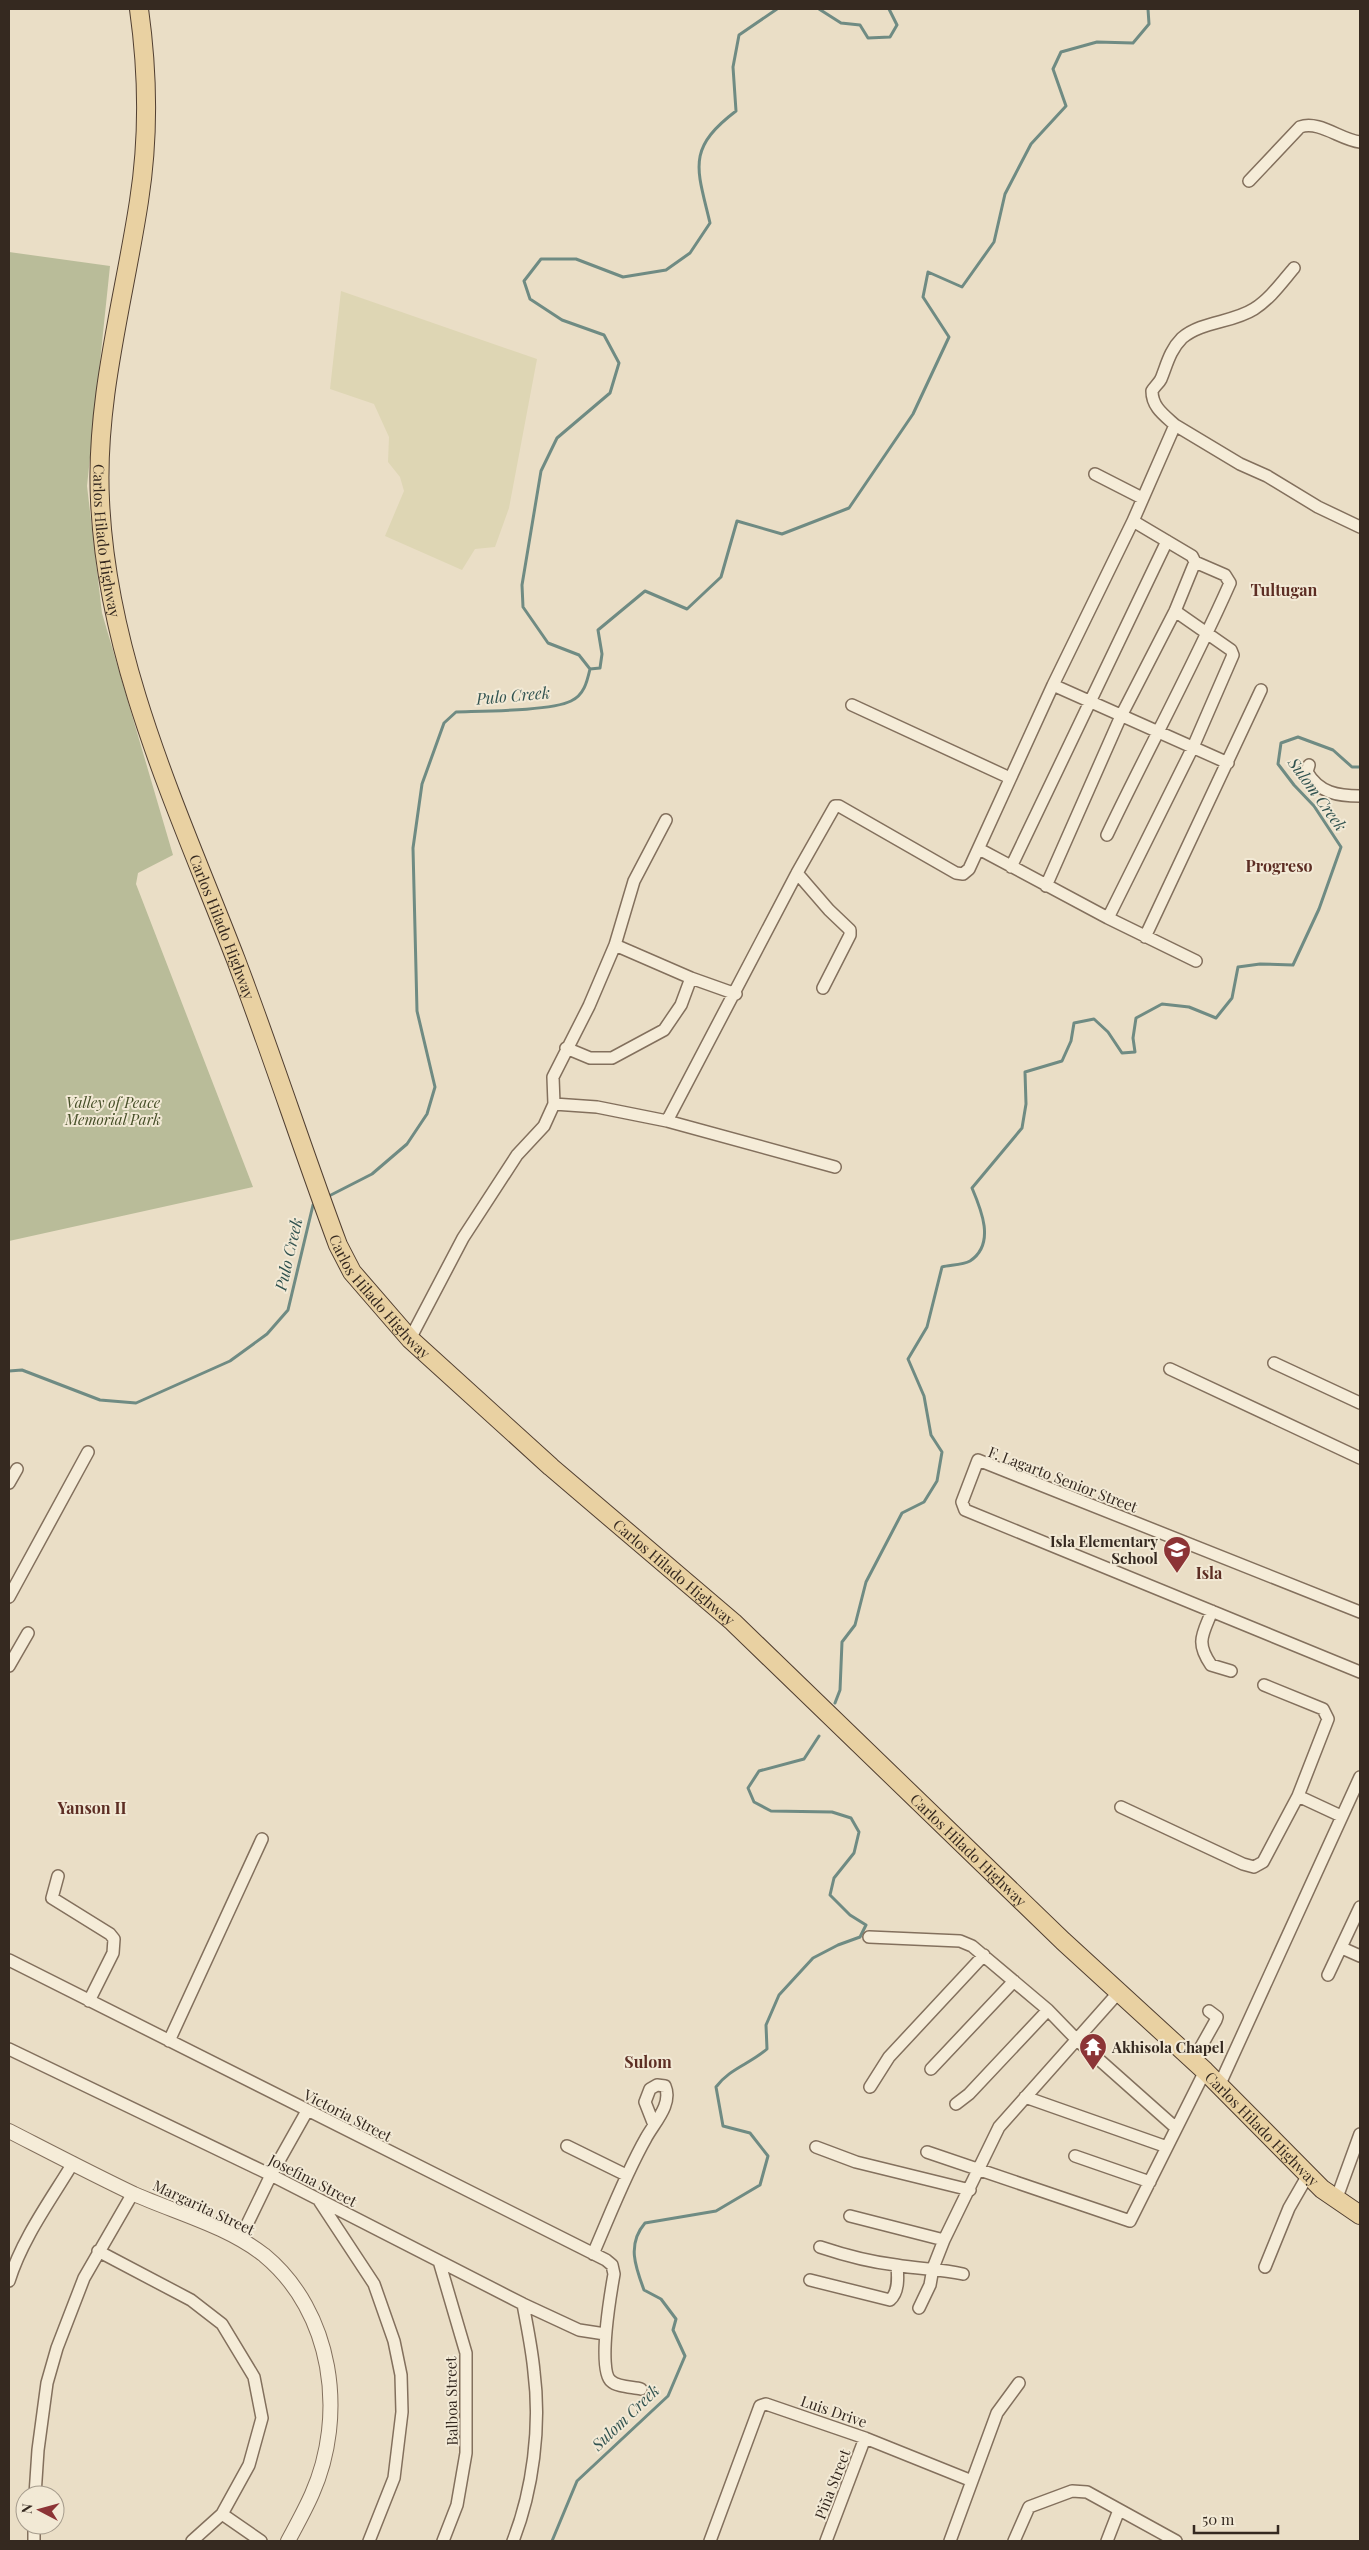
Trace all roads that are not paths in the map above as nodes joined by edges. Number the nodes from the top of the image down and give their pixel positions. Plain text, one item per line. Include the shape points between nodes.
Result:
1 (139, 9) edge
2 (1360, 142) edge
3 (1249, 182) dead end
4 (1294, 268) dead end
5 (1175, 425) junction
6 (1095, 474) dead end
7 (1142, 498) junction
8 (1133, 521) junction
9 (1360, 527) edge
10 (1167, 541) junction
11 (1195, 562) junction
12 (1174, 611) junction
13 (1207, 634) junction
14 (1052, 685) junction
15 (1261, 690) dead end
16 (1091, 702) junction
17 (852, 705) dead end
18 (1121, 716) junction
19 (1157, 731) junction
20 (1193, 747) junction
21 (1228, 763) junction
22 (1309, 765) dead end
23 (1010, 778) junction
24 (1360, 796) edge
25 (666, 820) dead end
26 (1107, 835) dead end
27 (979, 849) junction
28 (1011, 867) junction
29 (797, 873) junction
30 (1046, 886) junction
31 (1108, 918) junction
32 (1145, 937) junction
33 (615, 945) junction
34 (1196, 961) dead end
35 (691, 978) junction
36 (823, 988) dead end
37 (736, 994) junction
38 (566, 1048) junction
39 (554, 1104) junction
40 (667, 1121) junction
41 (835, 1167) dead end
42 (410, 1339) junction
43 (1274, 1363) dead end
44 (1170, 1369) dead end
45 (1360, 1403) edge
46 (88, 1452) dead end
47 (1360, 1458) edge
48 (17, 1469) dead end
49 (9, 1483) edge
50 (9, 1597) edge
51 (1212, 1610) junction
52 (1360, 1612) edge
53 (28, 1633) dead end
54 (9, 1666) edge
55 (1231, 1671) dead end
56 (1360, 1672) edge
57 (1264, 1685) dead end
58 (1360, 1777) edge
59 (1298, 1796) junction
60 (1121, 1808) dead end
61 (1341, 1816) junction
62 (262, 1839) dead end
63 (58, 1876) dead end
64 (1360, 1907) edge
65 (869, 1937) dead end
66 (1342, 1948) junction
67 (984, 1955) junction
68 (1360, 1956) edge
69 (9, 1960) edge
70 (1328, 1975) dead end
71 (1014, 1981) junction
72 (1118, 1993) junction
73 (89, 2001) junction
74 (1048, 2010) junction
75 (1209, 2011) dead end
76 (1077, 2040) junction
77 (169, 2041) junction
78 (9, 2049) edge
79 (1199, 2066) junction
80 (931, 2069) dead end
81 (1219, 2086) junction
82 (870, 2087) dead end
83 (1025, 2097) junction
84 (956, 2104) dead end
85 (307, 2111) junction
86 (654, 2125) dead end
87 (1176, 2128) junction
88 (9, 2132) edge
89 (1360, 2134) edge
90 (567, 2146) dead end
91 (816, 2147) dead end
92 (1167, 2147) junction
93 (927, 2152) dead end
94 (1075, 2156) dead end
95 (72, 2163) junction
96 (978, 2170) junction
97 (272, 2175) junction
98 (1308, 2175) junction
99 (626, 2176) junction
100 (1150, 2182) junction
101 (970, 2190) junction
102 (134, 2194) junction
103 (1336, 2200) junction
104 (319, 2201) junction
105 (1360, 2215) edge
106 (850, 2216) dead end
107 (240, 2239) junction
108 (944, 2240) junction
109 (820, 2247) dead end
110 (98, 2251) junction
111 (593, 2254) junction
112 (439, 2261) junction
113 (896, 2266) junction
114 (1265, 2267) dead end
115 (933, 2268) junction
116 (963, 2274) dead end
117 (810, 2280) dead end
118 (9, 2281) edge
119 (523, 2304) junction
120 (919, 2308) dead end
121 (605, 2334) junction
122 (1018, 2383) dead end
123 (641, 2389) dead end
124 (865, 2438) junction
125 (972, 2480) junction
126 (36, 2485) edge
127 (1119, 2510) junction
128 (222, 2514) junction
129 (192, 2541) edge
130 (261, 2541) edge
131 (288, 2541) edge
132 (369, 2541) edge
133 (443, 2541) edge
134 (513, 2541) edge
135 (710, 2541) edge
136 (826, 2541) edge
137 (950, 2541) edge
138 (1014, 2541) edge
139 (1107, 2541) edge
140 (1176, 2541) edge

1 - 42 main road, Carlos Hilado Highway via 146,81 146,139 140,198 103,415 100,456 106,569 121,643 145,720 278,1073 338,1245 352,1272
2 - 3 street via 1349,141 1314,125 1300,127
4 - 5 street via 1253,310 1193,331 1173,350 1152,397 1159,410
5 - 7 street
5 - 9 street via 1240,464
6 - 7 street
7 - 8 street
8 - 10 street
8 - 14 street
10 - 11 street via 1192,556
10 - 16 street
11 - 12 street
11 - 13 street via 1229,578 1230,583
12 - 13 street
12 - 18 street
13 - 19 street
13 - 20 street via 1231,650 1233,655
14 - 16 street
14 - 23 street
15 - 21 street
16 - 18 street
16 - 28 street
17 - 23 street
18 - 19 street
18 - 30 street
19 - 20 street
19 - 26 street
20 - 21 street
20 - 31 street
21 - 32 street
22 - 24 street via 1307,772 1321,789
23 - 27 street
25 - 33 street via 634,881
27 - 28 street
27 - 29 street via 969,870 963,874 956,873 839,806 831,810
28 - 30 street
29 - 36 street via 850,930
29 - 37 street
30 - 31 street
31 - 32 street
32 - 34 street
33 - 35 street
33 - 38 street via 589,1006
35 - 37 street
35 - 38 street via 681,1005 664,1030 612,1058 590,1058
37 - 40 street
38 - 39 street via 553,1077
39 - 40 street via 597,1106
39 - 42 street via 544,1126 517,1155 463,1238
40 - 41 street
42 - 72 main road, Carlos Hilado Highway via 551,1467 733,1622
43 - 45 street
44 - 47 street
46 - 50 street
48 - 49 street
51 - 52 street, F. Lagarto Senior Street via 965,1510 962,1502 978,1460
51 - 55 street via 1201,1638 1201,1647 1211,1664
51 - 56 street, F. Lagarto Senior Street
53 - 54 street
57 - 59 street via 1323,1709 1328,1716
58 - 61 street
59 - 60 street via 1263,1862 1254,1867
59 - 61 street
61 - 81 street
62 - 77 street
63 - 73 street via 52,1898 114,1939 113,1953
64 - 66 street
65 - 67 street via 960,1941
66 - 68 street
66 - 70 street
67 - 71 street
67 - 82 street via 889,2057
69 - 73 street, Victoria Street
71 - 74 street
71 - 80 street
72 - 76 street
72 - 79 main road, Carlos Hilado Highway
73 - 77 street, Victoria Street
74 - 76 street
74 - 84 street
75 - 79 street via 1217,2017
76 - 83 street
76 - 87 street
77 - 85 street, Victoria Street
78 - 97 street, Josefina Street
79 - 81 main road, Carlos Hilado Highway
79 - 87 street
81 - 98 main road, Carlos Hilado Highway
83 - 92 street
83 - 96 street via 999,2127
85 - 97 street
85 - 111 street, Victoria Street
86 - 99 street
87 - 92 street
88 - 95 street, Margarita Street
89 - 103 street
90 - 99 street
91 - 101 street via 856,2162
92 - 100 street
93 - 96 street
94 - 100 street
95 - 102 street, Margarita Street
95 - 118 street via 14,2263
96 - 100 street via 1128,2221 1132,2219
96 - 101 street
97 - 104 street, Josefina Street
97 - 107 street
98 - 103 main road, Carlos Hilado Highway
98 - 114 street via 1284,2218
99 - 111 street
101 - 108 street
102 - 107 street, Margarita Street
102 - 110 street
103 - 105 main road, Carlos Hilado Highway
104 - 112 street, Josefina Street
104 - 132 street via 374,2284 394,2341 401,2375 402,2412 394,2478
106 - 108 street
107 - 131 street, Margarita Street via 263,2255 292,2283 314,2323 328,2370 330,2416 322,2466 313,2494
108 - 115 street
109 - 113 street
110 - 126 street via 80,2286 47,2383
110 - 128 street via 191,2300 222,2324 254,2377 262,2418 249,2466
111 - 121 street, Victoria Street via 612,2265 614,2274
112 - 119 street, Josefina Street
112 - 133 street, Balboa Street via 466,2353 466,2453 457,2505
113 - 115 street
113 - 117 street via 898,2280 895,2295 890,2300
115 - 116 street
115 - 120 street via 930,2285
119 - 121 street, Josefina Street via 579,2330
119 - 134 street via 535,2373 536,2417 533,2461
121 - 123 street, Victoria Street via 609,2380
122 - 125 street via 997,2413
124 - 125 street, Luis Drive
124 - 135 street, Luis Drive via 768,2404 760,2406
124 - 136 street, Piña Street
125 - 137 street
127 - 138 street via 1087,2492 1072,2491 1029,2507
127 - 139 street
127 - 140 street
128 - 129 street
128 - 130 street

